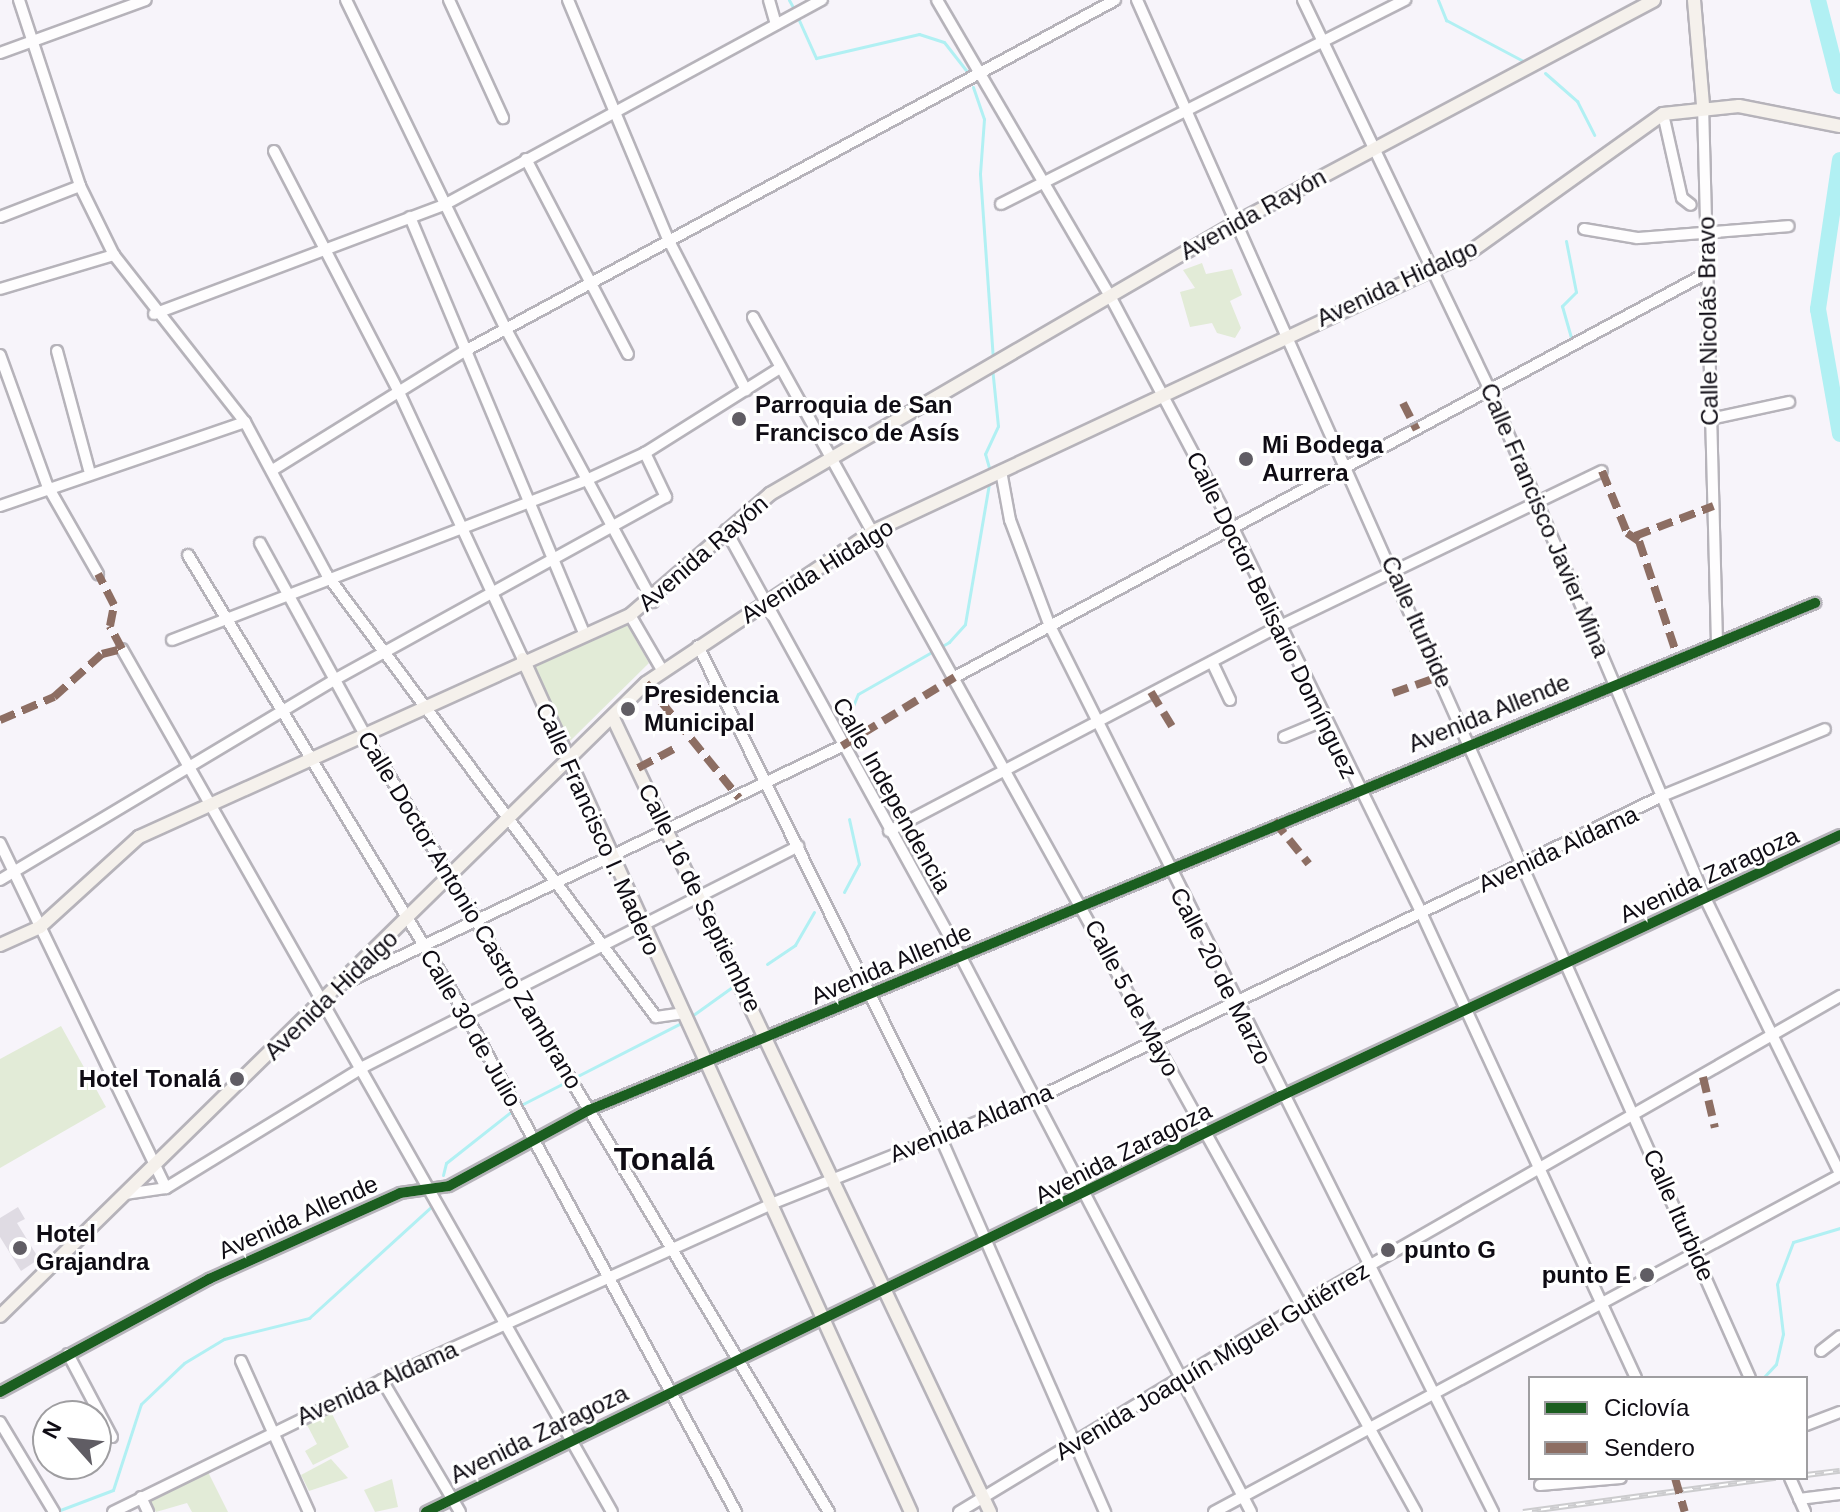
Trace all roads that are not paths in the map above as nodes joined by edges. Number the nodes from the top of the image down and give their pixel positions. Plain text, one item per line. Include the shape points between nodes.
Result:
1 (19, 0) edge
2 (146, 0) edge
3 (346, 0) edge
4 (449, 0) edge
5 (568, 0) edge
6 (769, 0) edge
7 (822, 0) edge
8 (937, 0) edge
9 (1115, 0) edge
10 (1137, 0) edge
11 (1303, 0) edge
12 (1405, 0) edge
13 (1654, 0) edge
14 (1694, 0) edge
15 (781, 22) junction
16 (1322, 39) junction
17 (30, 46) junction
18 (0, 53) edge
19 (978, 71) junction
20 (1703, 105) junction
21 (1185, 108) junction
22 (614, 109) junction
23 (1663, 114) junction
24 (503, 118) dead end
25 (1840, 129) edge
26 (1374, 147) junction
27 (274, 151) dead end
28 (526, 159) junction
29 (1044, 180) junction
30 (80, 186) junction
31 (1001, 204) dead end
32 (444, 205) junction
33 (1691, 205) dead end
34 (0, 217) edge
35 (410, 217) junction
36 (1239, 221) junction
37 (1789, 226) dead end
38 (1584, 229) dead end
39 (1706, 235) junction
40 (669, 241) junction
41 (323, 250) junction
42 (114, 255) junction
43 (1433, 269) junction
44 (1705, 274) junction
45 (592, 284) junction
46 (0, 289) edge
47 (1109, 294) junction
48 (154, 314) junction
49 (753, 317) dead end
50 (507, 331) junction
51 (1289, 334) junction
52 (57, 351) dead end
53 (463, 352) junction
54 (628, 354) dead end
55 (0, 355) edge
56 (780, 368) junction
57 (2, 369) edge
58 (398, 390) junction
59 (746, 390) junction
60 (1490, 391) junction
61 (1162, 393) junction
62 (1789, 402) dead end
63 (1710, 419) junction
64 (245, 422) junction
65 (645, 453) junction
66 (834, 459) junction
67 (1348, 467) junction
68 (274, 469) junction
69 (89, 470) junction
70 (1000, 471) junction
71 (1602, 471) dead end
72 (584, 481) junction
73 (47, 485) junction
74 (527, 503) junction
75 (1541, 503) junction
76 (0, 506) edge
77 (460, 528) junction
78 (1233, 528) junction
79 (609, 529) junction
80 (726, 530) junction
81 (874, 531) junction
82 (260, 543) dead end
83 (188, 555) dead end
84 (551, 559) junction
85 (1395, 572) junction
86 (98, 574) dead end
87 (327, 575) junction
88 (493, 591) junction
89 (284, 596) junction
90 (653, 602) junction
91 (763, 603) junction
92 (1815, 603) dead end
93 (630, 615) junction
94 (227, 621) junction
95 (1049, 624) junction
96 (1280, 626) junction
97 (584, 632) junction
98 (172, 640) dead end
99 (1717, 642) junction
100 (698, 646) junction
101 (122, 649) dead end
102 (385, 652) junction
103 (523, 659) junction
104 (1212, 662) junction
105 (662, 670) junction
106 (955, 677) junction
107 (334, 680) junction
108 (1615, 684) junction
109 (1230, 700) dead end
110 (427, 707) junction
111 (280, 713) junction
112 (613, 718) junction
113 (1325, 720) junction
114 (1096, 721) junction
115 (1825, 729) dead end
116 (365, 735) junction
117 (1284, 737) dead end
118 (1470, 742) junction
119 (842, 746) junction
120 (308, 758) junction
121 (566, 765) junction
122 (1006, 767) junction
123 (188, 771) junction
124 (768, 783) junction
125 (1357, 787) junction
126 (1662, 796) junction
127 (206, 804) junction
128 (514, 818) junction
129 (889, 831) junction
130 (669, 834) junction
131 (1840, 835) edge
132 (0, 843) edge
133 (798, 846) junction
134 (611, 857) junction
135 (1166, 866) junction
136 (1525, 866) junction
137 (15, 872) junction
138 (450, 878) junction
139 (0, 880) edge
140 (560, 880) junction
141 (698, 893) junction
142 (1706, 900) junction
143 (1083, 903) junction
144 (1420, 910) junction
145 (476, 918) junction
146 (639, 920) junction
147 (408, 921) junction
148 (40, 927) junction
149 (603, 939) junction
150 (0, 945) edge
151 (423, 946) junction
152 (961, 957) junction
153 (1567, 961) junction
154 (516, 985) junction
155 (329, 993) junction
156 (872, 994) junction
157 (1840, 996) edge
158 (1233, 1001) junction
159 (1464, 1009) junction
160 (466, 1015) junction
161 (684, 1016) junction
162 (1769, 1036) junction
163 (766, 1038) junction
164 (1154, 1041) junction
165 (707, 1062) junction
166 (365, 1066) junction
167 (1281, 1096) junction
168 (1033, 1100) junction
169 (589, 1110) junction
170 (1635, 1116) junction
171 (530, 1132) junction
172 (1204, 1135) junction
173 (940, 1136) junction
174 (155, 1167) junction
175 (1539, 1168) junction
176 (1840, 1174) edge
177 (835, 1179) junction
178 (427, 1187) junction
179 (166, 1188) junction
180 (125, 1194) junction
181 (1084, 1196) junction
182 (771, 1204) junction
183 (986, 1242) junction
184 (672, 1248) junction
185 (1696, 1253) junction
186 (1367, 1266) junction
187 (610, 1278) junction
188 (885, 1290) junction
189 (1304, 1303) junction
190 (1602, 1304) junction
191 (0, 1316) edge
192 (824, 1320) junction
193 (505, 1326) junction
194 (1840, 1336) edge
195 (1821, 1351) dead end
196 (68, 1354) junction
197 (738, 1360) junction
198 (241, 1361) dead end
199 (1183, 1376) junction
200 (1635, 1376) edge
201 (1749, 1376) edge
202 (382, 1380) junction
203 (0, 1392) edge
204 (1432, 1392) junction
205 (672, 1393) junction
206 (92, 1400) edge
207 (1840, 1412) edge
208 (0, 1422) edge
209 (1371, 1423) junction
210 (1808, 1424) edge
211 (274, 1430) junction
212 (571, 1440) junction
213 (1074, 1445) junction
214 (1598, 1480) edge
215 (1791, 1480) edge
216 (1540, 1485) dead end
217 (1840, 1494) edge
218 (1242, 1496) junction
219 (141, 1497) junction
220 (452, 1498) junction
221 (983, 1498) junction
222 (1799, 1499) junction
223 (53, 1511) edge
224 (113, 1512) edge
225 (148, 1512) edge
226 (309, 1512) edge
227 (426, 1512) edge
228 (460, 1512) edge
229 (612, 1512) edge
230 (736, 1512) edge
231 (829, 1512) edge
232 (911, 1512) edge
233 (959, 1512) edge
234 (990, 1512) edge
235 (1105, 1512) edge
236 (1214, 1512) edge
237 (1251, 1512) edge
238 (1416, 1512) edge
239 (1493, 1512) edge
240 (1805, 1512) edge

1 - 17 street
2 - 17 street
3 - 32 street
4 - 24 street
5 - 22 street
6 - 15 street
7 - 15 street
8 - 19 street, Calle Doctor Belisario Domínguez
9 - 19 street
10 - 21 street, Calle Iturbide
11 - 16 street, Calle Francisco Javier Mina
12 - 16 street
13 - 26 main road, Avenida Rayón
14 - 20 main road, Calle Nicolás Bravo
15 - 22 street
16 - 21 street
16 - 26 street, Calle Francisco Javier Mina
17 - 18 street
17 - 30 street
19 - 29 street, Calle Doctor Belisario Domínguez
19 - 40 street
20 - 23 main road, Avenida Hidalgo
20 - 25 main road, Avenida Hidalgo
20 - 39 street, Calle Nicolás Bravo
21 - 29 street
21 - 36 street, Calle Iturbide
22 - 28 street
22 - 40 street
23 - 33 street via 1682,198
23 - 43 main road, Avenida Hidalgo via 1510,225
26 - 36 main road, Avenida Rayón
26 - 43 street, Calle Francisco Javier Mina
27 - 41 street, Calle Francisco I. Madero
28 - 32 street
28 - 45 street
29 - 31 street
29 - 47 street, Calle Doctor Belisario Domínguez
30 - 34 street
30 - 42 street
32 - 35 street
32 - 50 street
35 - 41 street
35 - 53 street
36 - 47 main road, Avenida Rayón
36 - 51 street, Calle Iturbide
37 - 39 street
38 - 39 street via 1606,237
39 - 44 street, Calle Nicolás Bravo
40 - 45 street
40 - 59 street
41 - 48 street
41 - 58 street, Calle Francisco I. Madero
42 - 46 street
42 - 48 street
43 - 51 main road, Avenida Hidalgo
43 - 60 street, Calle Francisco Javier Mina
44 - 60 street
44 - 63 street, Calle Nicolás Bravo
45 - 50 street
45 - 54 street
47 - 61 street, Calle Doctor Belisario Domínguez
47 - 66 main road, Avenida Rayón
48 - 64 street
49 - 56 street, Calle 5 de Mayo
50 - 53 street
50 - 72 street
51 - 61 main road, Avenida Hidalgo
51 - 67 street, Calle Iturbide
52 - 69 street
53 - 58 street
53 - 74 street
55 - 57 street
56 - 59 street
56 - 66 street, Calle 5 de Mayo
57 - 73 street
58 - 68 street
58 - 77 street, Calle Francisco I. Madero
59 - 65 street
60 - 67 street
60 - 75 street, Calle Francisco Javier Mina
61 - 70 main road, Avenida Hidalgo
61 - 78 street, Calle Doctor Belisario Domínguez
62 - 63 street
63 - 99 street, Calle Nicolás Bravo
64 - 68 street
64 - 69 street
65 - 72 street
65 - 79 street via 666,497
66 - 80 main road, Avenida Rayón via 770,494
66 - 81 street, Calle 5 de Mayo
67 - 78 street
67 - 85 street, Calle Iturbide
68 - 87 street
69 - 73 street
70 - 81 main road, Avenida Hidalgo
70 - 95 street, Calle 20 de Marzo via 1010,520
71 - 75 street
72 - 74 street
72 - 79 street
73 - 76 street
73 - 86 street
74 - 77 street
74 - 84 street
75 - 85 street
75 - 108 street, Calle Francisco Javier Mina
77 - 87 street
77 - 88 street, Calle Francisco I. Madero
78 - 95 street
78 - 96 street, Calle Doctor Belisario Domínguez
79 - 84 street
79 - 90 street
80 - 90 main road, Avenida Rayón
80 - 91 street, Calle Independencia
81 - 91 main road, Avenida Hidalgo
81 - 106 street, Calle 5 de Mayo
82 - 89 street, Calle Doctor Antonio Castro Zambrano
83 - 94 street, Calle 30 de Julio
84 - 88 street
84 - 97 street
85 - 96 street
85 - 118 street, Calle Iturbide
87 - 89 street
87 - 102 street
88 - 102 street
88 - 103 street, Calle Francisco I. Madero
89 - 94 street
89 - 107 street, Calle Doctor Antonio Castro Zambrano
90 - 93 main road, Avenida Rayón
91 - 100 main road, Avenida Hidalgo
91 - 119 street, Calle Independencia
92 - 99 street, Avenida Allende
93 - 97 main road, Avenida Rayón
93 - 105 street
94 - 98 street
94 - 111 street, Calle 30 de Julio
95 - 106 street
95 - 114 street, Calle 20 de Marzo
96 - 104 street
96 - 113 street, Calle Doctor Belisario Domínguez
97 - 103 main road, Avenida Rayón
99 - 108 street, Avenida Allende
100 - 105 main road, Avenida Hidalgo
100 - 124 street
101 - 123 street
102 - 107 street
102 - 110 street
103 - 110 main road, Avenida Rayón
103 - 121 main road, Calle Francisco I. Madero
104 - 109 street
104 - 114 street
105 - 112 main road, Avenida Hidalgo
106 - 122 street, Calle 5 de Mayo
107 - 111 street
107 - 116 street, Calle Doctor Antonio Castro Zambrano
108 - 118 street, Avenida Allende
108 - 126 street, Calle Francisco Javier Mina
110 - 116 main road, Avenida Rayón
110 - 128 street
111 - 120 street, Calle 30 de Julio
111 - 123 street
112 - 121 main road, Avenida Hidalgo
112 - 130 main road, Calle 16 de Septiembre
113 - 117 street
113 - 125 street, Calle Doctor Belisario Domínguez
114 - 122 street
114 - 135 street, Calle 20 de Marzo
115 - 126 street, Avenida Aldama
116 - 120 main road, Avenida Rayón
116 - 138 street, Calle Doctor Antonio Castro Zambrano
118 - 125 street, Avenida Allende
118 - 136 street, Calle Iturbide
119 - 124 street
119 - 129 street, Calle Independencia
120 - 127 main road, Avenida Rayón
120 - 147 street, Calle 30 de Julio
121 - 128 main road, Avenida Hidalgo
121 - 134 main road, Calle Francisco I. Madero
122 - 129 street
122 - 143 street, Calle 5 de Mayo
123 - 127 street
123 - 137 street
124 - 130 street
124 - 133 street
125 - 135 street, Avenida Allende
125 - 144 street, Calle Doctor Belisario Domínguez
126 - 136 street, Avenida Aldama
126 - 142 street, Calle Francisco Javier Mina
127 - 148 main road, Avenida Rayón via 139,837
127 - 155 street
128 - 138 main road, Avenida Hidalgo
128 - 140 street
129 - 152 street, Calle Independencia
130 - 134 street
130 - 141 main road, Calle 16 de Septiembre
131 - 142 street, Avenida Zaragoza
132 - 137 street
133 - 141 street
133 - 156 street
134 - 140 street
134 - 146 main road, Calle Francisco I. Madero
135 - 143 street, Avenida Allende
135 - 158 street, Calle 20 de Marzo
136 - 144 street, Avenida Aldama
136 - 153 street, Calle Iturbide
137 - 139 street
137 - 148 street
138 - 145 street, Calle Doctor Antonio Castro Zambrano
138 - 147 main road, Avenida Hidalgo
140 - 145 street
140 - 149 street
141 - 146 street
141 - 163 main road, Calle 16 de Septiembre
142 - 153 street, Avenida Zaragoza
142 - 162 street, Calle Francisco Javier Mina
143 - 152 street, Avenida Allende
143 - 164 street, Calle 5 de Mayo
144 - 158 street, Avenida Aldama
144 - 159 street, Calle Doctor Belisario Domínguez
145 - 151 street
145 - 154 street, Calle Doctor Antonio Castro Zambrano
146 - 149 street
146 - 161 main road, Calle Francisco I. Madero
147 - 151 street, Calle 30 de Julio
147 - 155 main road, Avenida Hidalgo
148 - 150 main road, Avenida Rayón
148 - 174 street
149 - 154 street
149 - 161 street via 658,1018
151 - 155 street
151 - 160 street, Calle 30 de Julio
152 - 156 street, Avenida Allende
152 - 168 street, Calle Independencia
153 - 159 street, Avenida Zaragoza
153 - 170 street, Calle Iturbide
154 - 160 street
154 - 169 street, Calle Doctor Antonio Castro Zambrano
155 - 166 street
155 - 174 main road, Avenida Hidalgo
156 - 163 street, Avenida Allende
156 - 173 street
157 - 162 street, Avenida Joaquín Miguel Gutiérrez
158 - 164 street, Avenida Aldama
158 - 167 street, Calle 20 de Marzo
159 - 167 street, Avenida Zaragoza
159 - 175 street, Calle Doctor Belisario Domínguez
160 - 166 street
160 - 171 street, Calle 30 de Julio
161 - 165 main road, Calle Francisco I. Madero
162 - 170 street, Avenida Joaquín Miguel Gutiérrez
162 - 176 street, Calle Francisco Javier Mina
163 - 165 street, Avenida Allende
163 - 177 main road, Calle 16 de Septiembre
164 - 168 street, Avenida Aldama
164 - 172 street, Calle 5 de Mayo
165 - 169 street, Avenida Allende
165 - 182 main road, Calle Francisco I. Madero
166 - 178 street
166 - 179 street
167 - 172 street, Avenida Zaragoza
167 - 186 street, Calle 20 de Marzo
168 - 173 street, Avenida Aldama
168 - 181 street, Calle Independencia
169 - 171 street, Avenida Allende
169 - 184 street, Calle Doctor Antonio Castro Zambrano
170 - 175 street, Avenida Joaquín Miguel Gutiérrez
170 - 185 street, Calle Iturbide
171 - 178 street, Avenida Allende via 449,1186
171 - 187 street, Calle 30 de Julio
172 - 181 street, Avenida Zaragoza
172 - 189 street, Calle 5 de Mayo
173 - 177 street, Avenida Aldama
173 - 183 street
174 - 179 street
174 - 180 main road, Avenida Hidalgo
175 - 186 street, Avenida Joaquín Miguel Gutiérrez
175 - 190 street, Calle Doctor Belisario Domínguez
176 - 185 street
177 - 182 street, Avenida Aldama
177 - 188 main road, Calle 16 de Septiembre
178 - 193 street
178 - 196 street, Avenida Allende via 209,1279
179 - 180 street
180 - 191 main road, Avenida Hidalgo
181 - 183 street, Avenida Zaragoza
181 - 199 street, Calle Independencia
182 - 184 street, Avenida Aldama
182 - 192 main road, Calle Francisco I. Madero
183 - 188 street, Avenida Zaragoza
183 - 213 street
184 - 187 street, Avenida Aldama
184 - 197 street, Calle Doctor Antonio Castro Zambrano
185 - 190 street
185 - 201 street, Calle Iturbide
186 - 189 street, Avenida Joaquín Miguel Gutiérrez
186 - 204 street, Calle 20 de Marzo
187 - 193 street, Avenida Aldama
187 - 205 street, Calle 30 de Julio
188 - 192 street, Avenida Zaragoza
188 - 221 main road, Calle 16 de Septiembre
189 - 199 street, Avenida Joaquín Miguel Gutiérrez
189 - 209 street, Calle 5 de Mayo
190 - 200 street, Calle Doctor Belisario Domínguez
190 - 204 street
192 - 197 street, Avenida Zaragoza
192 - 232 main road, Calle Francisco I. Madero
193 - 202 street, Avenida Aldama
193 - 212 street
194 - 195 street
196 - 203 street, Avenida Allende
196 - 206 street
197 - 205 street, Avenida Zaragoza
197 - 231 street, Calle Doctor Antonio Castro Zambrano
198 - 211 street
199 - 213 street, Avenida Joaquín Miguel Gutiérrez
199 - 218 street, Calle Independencia
202 - 211 street, Avenida Aldama
202 - 220 street
204 - 209 street
204 - 239 street, Calle 20 de Marzo
205 - 212 street, Avenida Zaragoza
205 - 230 street, Calle 30 de Julio
207 - 210 street
208 - 223 street
209 - 218 street
209 - 238 street, Calle 5 de Mayo
211 - 219 street, Avenida Aldama
211 - 226 street
212 - 220 street, Avenida Zaragoza
212 - 229 street
213 - 221 street, Avenida Joaquín Miguel Gutiérrez
213 - 235 street
214 - 216 street
215 - 222 street
217 - 222 street
218 - 236 street
218 - 237 street, Calle Independencia
219 - 224 street, Avenida Aldama
219 - 225 street
220 - 227 street, Avenida Zaragoza
220 - 228 street
221 - 233 street, Avenida Joaquín Miguel Gutiérrez
221 - 234 main road, Calle 16 de Septiembre
222 - 240 street

